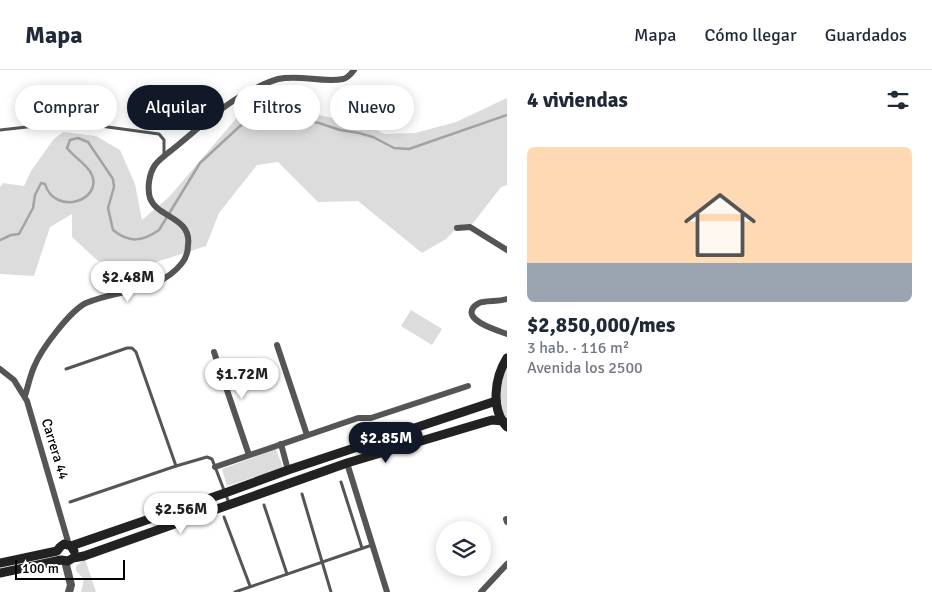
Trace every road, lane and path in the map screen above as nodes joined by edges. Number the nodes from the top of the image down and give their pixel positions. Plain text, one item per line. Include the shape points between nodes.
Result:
1 (354, 70) edge
2 (0, 130) edge
3 (164, 157) junction
4 (457, 228) dead end
5 (507, 250) edge
6 (507, 299) edge
7 (507, 334) edge
8 (277, 345) dead end
9 (214, 352) dead end
10 (507, 358) edge
11 (0, 369) edge
12 (66, 369) dead end
13 (468, 386) dead end
14 (25, 396) junction
15 (496, 401) junction
16 (505, 424) edge
17 (307, 435) junction
18 (281, 444) junction
19 (249, 455) junction
20 (347, 463) junction
21 (176, 466) junction
22 (215, 467) junction
23 (288, 470) junction
24 (341, 482) dead end
25 (225, 493) junction
26 (302, 494) dead end
27 (70, 502) dead end
28 (229, 505) junction
29 (264, 505) dead end
30 (224, 517) dead end
31 (373, 544) junction
32 (70, 545) junction
33 (362, 548) junction
34 (66, 560) junction
35 (0, 563) edge
36 (322, 563) junction
37 (507, 564) edge
38 (0, 573) edge
39 (287, 574) junction
40 (250, 586) junction
41 (69, 592) edge
42 (235, 592) edge
43 (331, 592) edge
44 (387, 592) edge
45 (481, 592) edge

1 - 3 street via 344,79 298,76 277,79 255,88 223,109
2 - 3 lane via 71,122 159,134 164,140
3 - 14 street via 155,165 149,184 151,201 187,232 189,243 184,261 175,272 149,286 99,298 75,310 34,365
4 - 5 street via 470,227
6 - 7 street via 484,301 472,309 471,314 482,324
8 - 17 street
9 - 19 street
10 - 15 main road via 500,370
11 - 14 street, Carrera 44 via 14,380
12 - 21 lane via 132,348
13 - 17 street
14 - 32 street, Carrera 44
15 - 16 main road
15 - 23 main road
16 - 20 main road via 492,420
17 - 18 street
18 - 19 street
18 - 23 street
19 - 22 street
20 - 28 main road
20 - 31 street
21 - 22 lane via 207,457 212,459
21 - 27 lane
22 - 25 lane
23 - 25 main road
24 - 33 lane
25 - 28 lane
25 - 32 main road
26 - 36 lane
28 - 34 main road
29 - 39 lane
30 - 40 lane
31 - 33 lane
31 - 44 street
32 - 34 main road via 74,552
32 - 34 main road via 62,545
33 - 36 lane
34 - 35 main road
34 - 38 main road
34 - 41 street via 71,585
36 - 39 lane
36 - 43 lane
37 - 45 street
39 - 40 lane
40 - 42 lane

